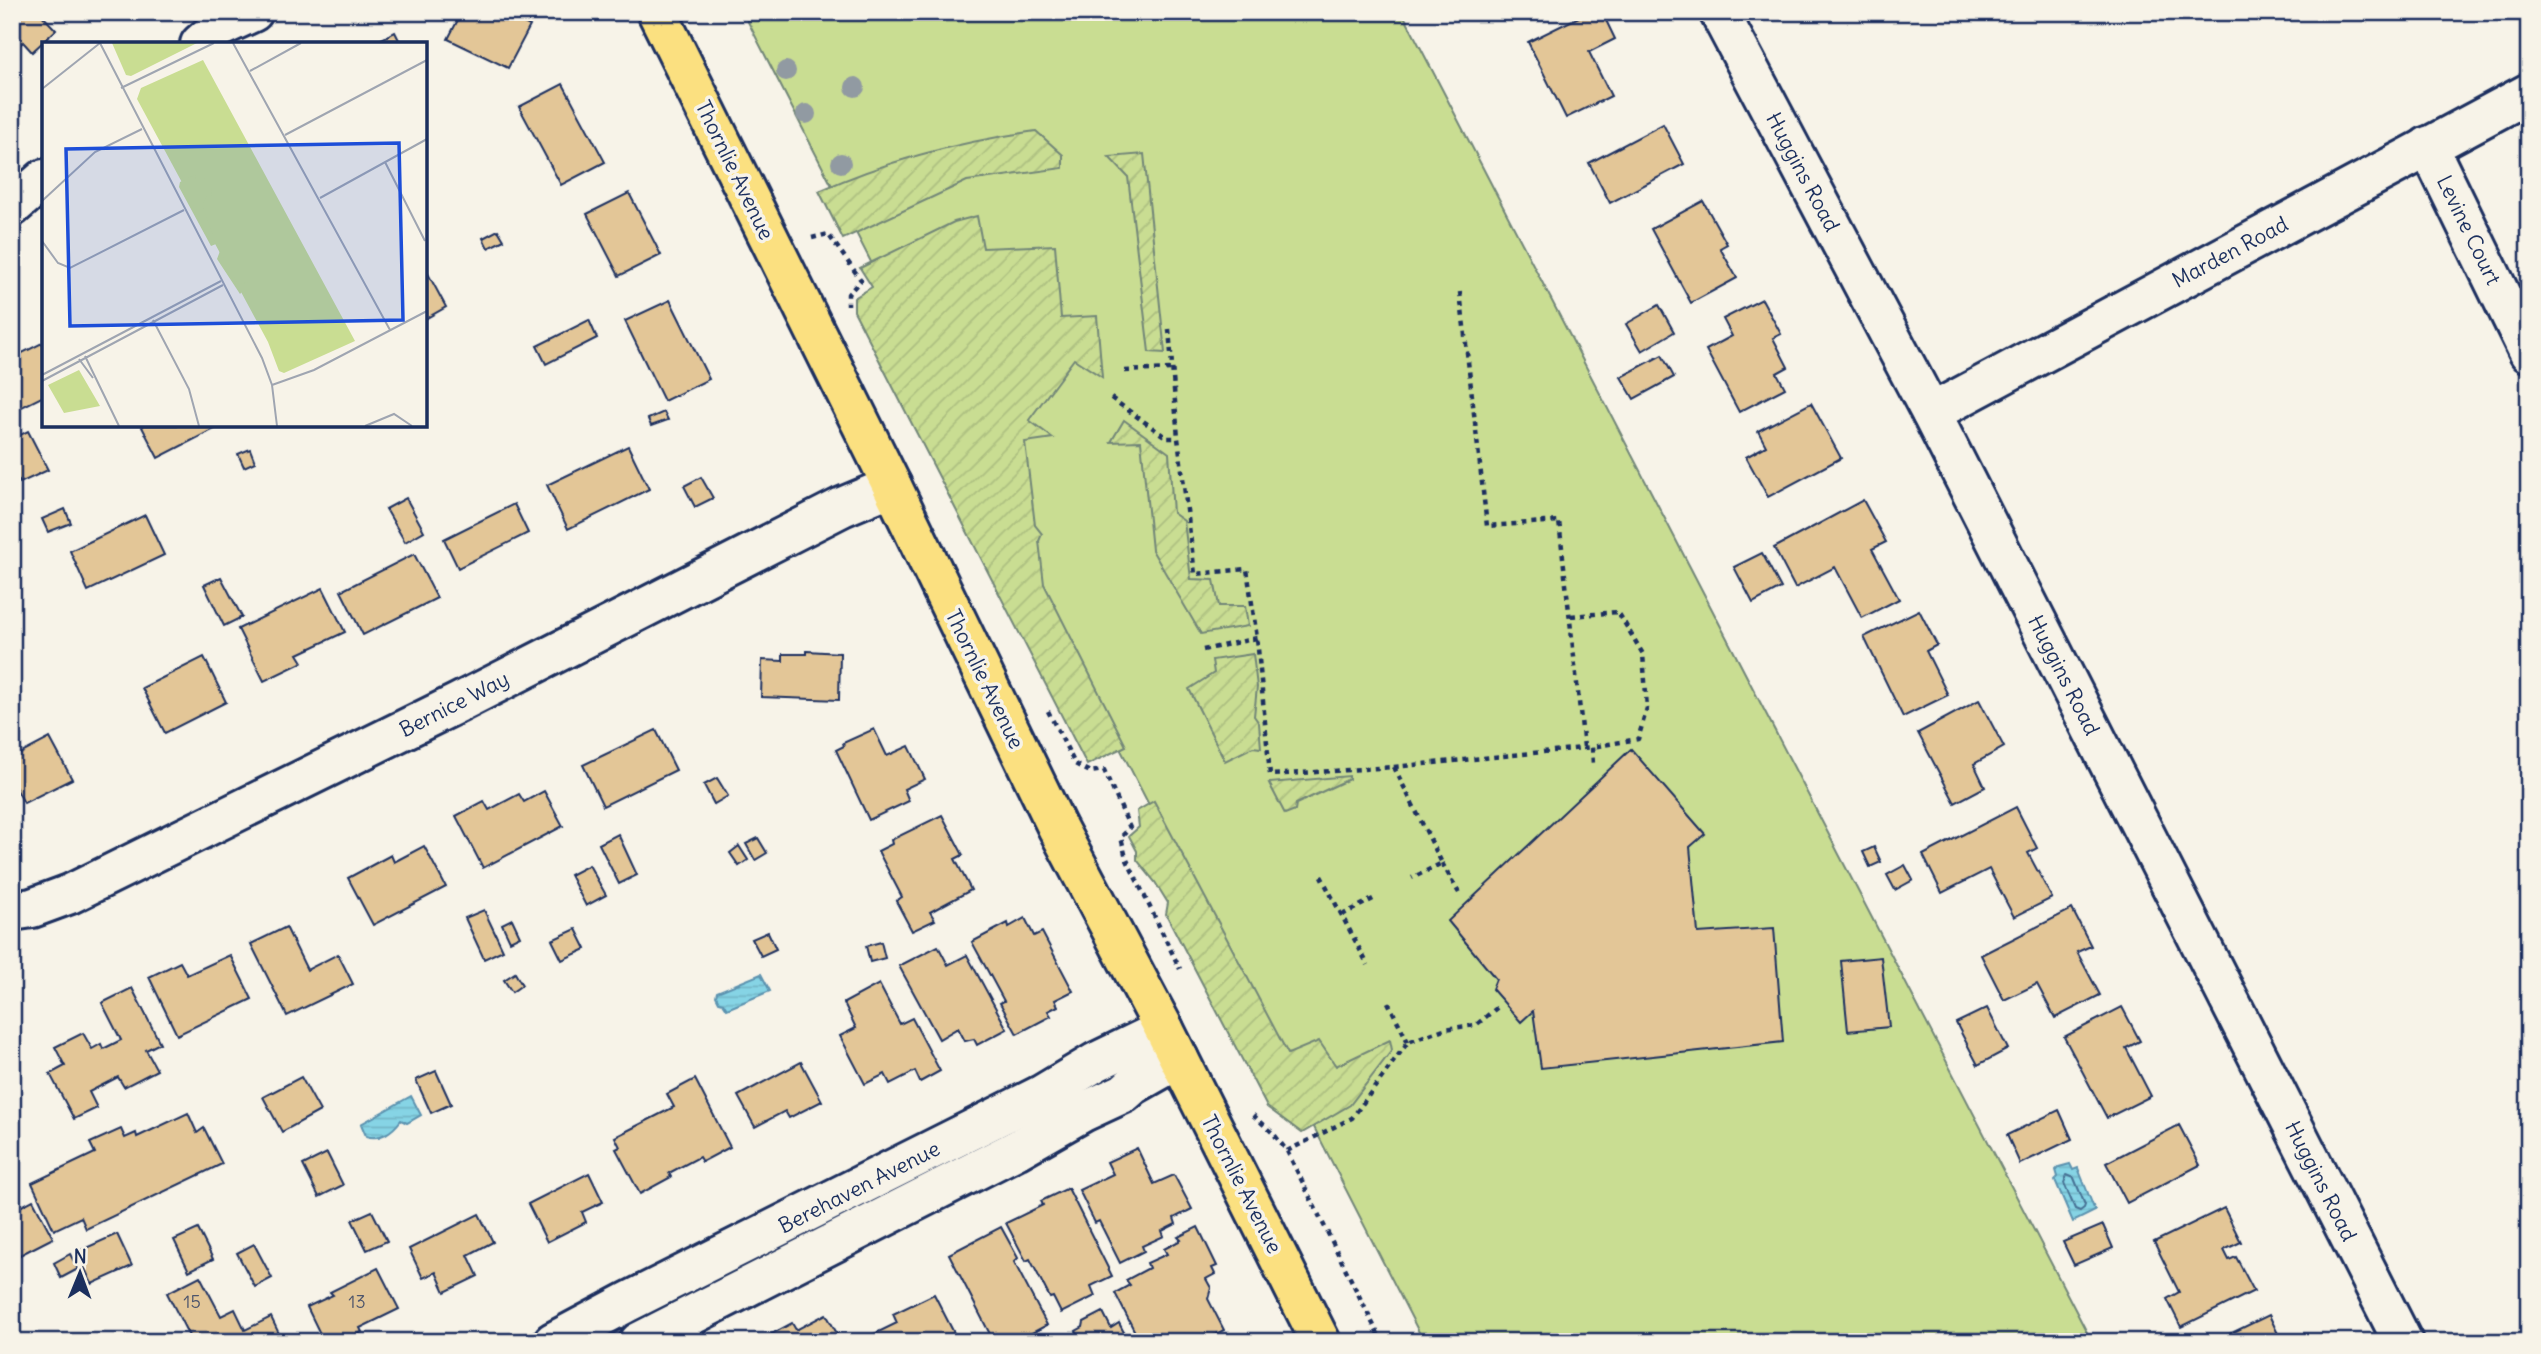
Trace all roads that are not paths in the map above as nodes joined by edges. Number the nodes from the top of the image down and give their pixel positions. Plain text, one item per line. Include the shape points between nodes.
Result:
1 (253, 12) edge
2 (657, 12) edge
3 (1719, 12) edge
4 (202, 42) edge
5 (2529, 93) edge
6 (2428, 146) junction
7 (42, 181) edge
8 (12, 207) edge
9 (2529, 353) edge
10 (1931, 413) junction
11 (892, 486) junction
12 (12, 911) edge
13 (1171, 1044) junction
14 (628, 1302) junction
15 (645, 1340) edge
16 (553, 1342) edge
17 (1321, 1342) edge
18 (2403, 1342) edge

1 - 4 street via 218,28
2 - 11 main road, Thornlie Avenue
3 - 10 street, Huggins Road
5 - 6 street, Marden Road
6 - 9 street, Levine Court
6 - 10 street, Marden Road
7 - 8 street
10 - 18 street, Huggins Road
11 - 12 street, Bernice Way via 70,894
11 - 13 main road, Thornlie Avenue via 1057,827
13 - 14 street, Berehaven Avenue via 1096,1062 1006,1113
13 - 15 street, Berehaven Avenue via 1124,1093
13 - 17 main road, Thornlie Avenue
14 - 15 street
14 - 16 street, Berehaven Avenue

